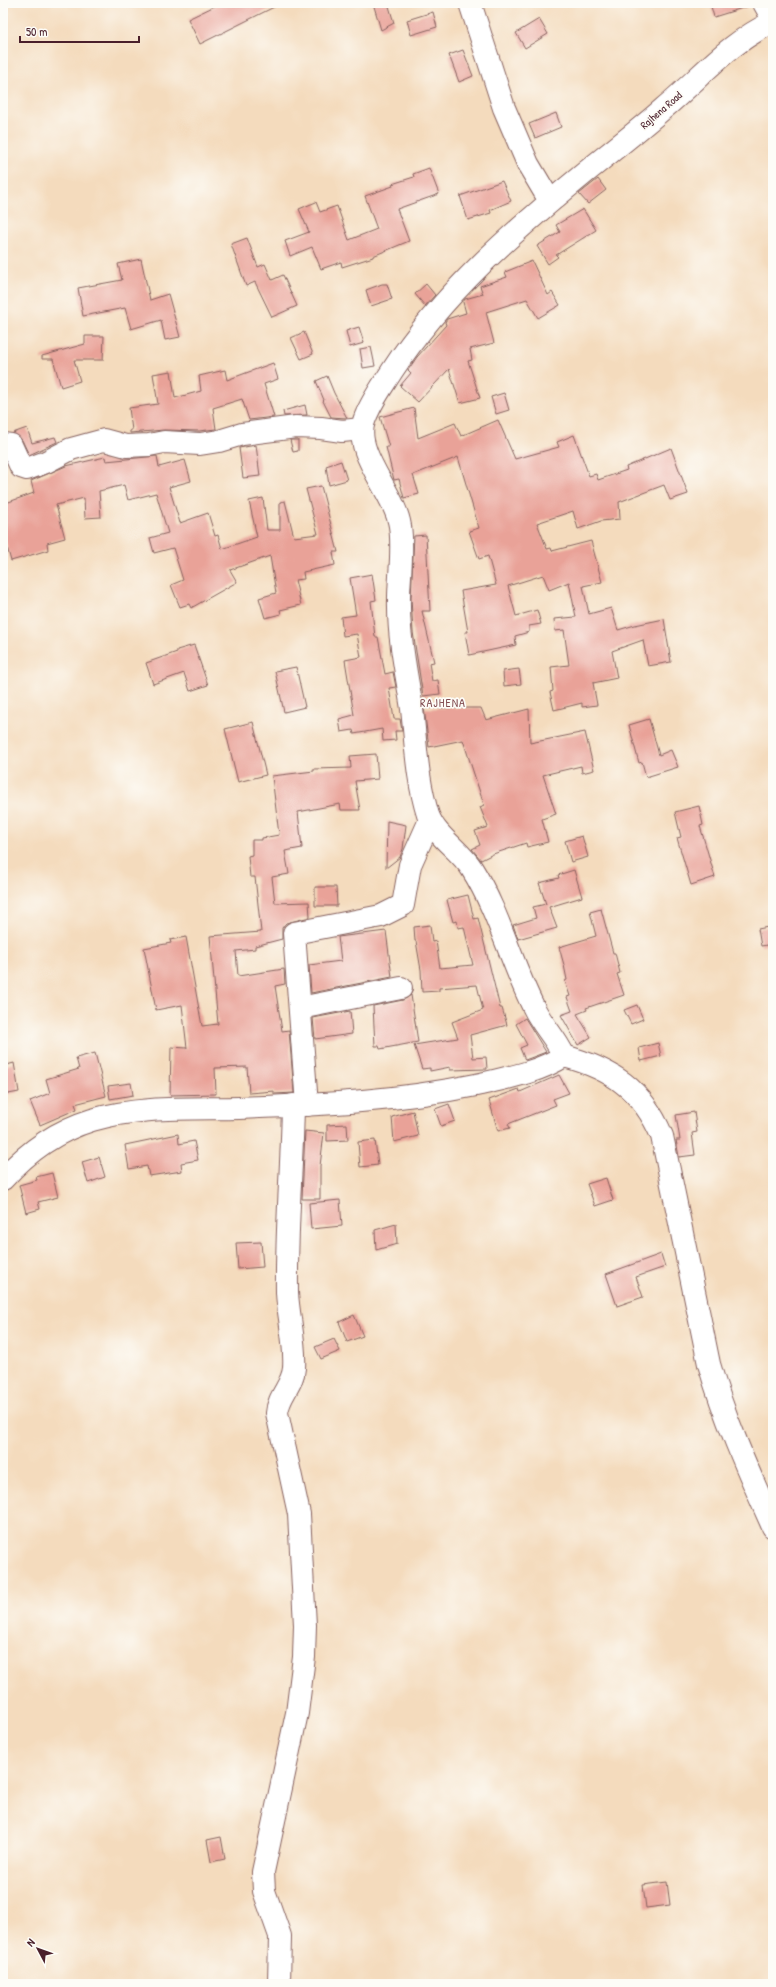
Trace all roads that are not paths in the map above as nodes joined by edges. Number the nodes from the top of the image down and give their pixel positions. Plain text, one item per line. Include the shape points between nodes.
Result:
1 (470, 3) edge
2 (764, 3) edge
3 (773, 21) edge
4 (550, 201) junction
5 (362, 429) junction
6 (3, 444) edge
7 (430, 820) junction
8 (401, 988) dead end
9 (300, 1008) junction
10 (564, 1056) junction
11 (300, 1105) junction
12 (3, 1179) edge
13 (773, 1527) edge
14 (279, 1984) edge

1 - 4 street via 504,108 528,164
2 - 3 street
3 - 4 street, Rajhena Road via 732,46 660,112
4 - 5 street, Rajhena Road via 481,265 430,318 384,385 364,419
5 - 6 street via 342,431 296,427 242,434 219,442 200,444 164,442 126,446 104,440 71,450 27,469 21,467 11,445
5 - 7 street via 367,453 393,503 400,526 400,623 416,763
7 - 9 street via 410,865 403,905 381,916 294,933
7 - 10 street via 472,869 534,1008 558,1042
8 - 9 street
9 - 11 street
10 - 11 street via 525,1074 453,1089 385,1099
10 - 13 street via 593,1065 625,1083 645,1104 662,1136 716,1389
11 - 12 street via 136,1113 93,1120 61,1133 33,1149
11 - 14 street via 288,1213 287,1294 294,1368 289,1385 280,1398 277,1413 299,1514 305,1631 297,1713 262,1872 264,1891 280,1936

